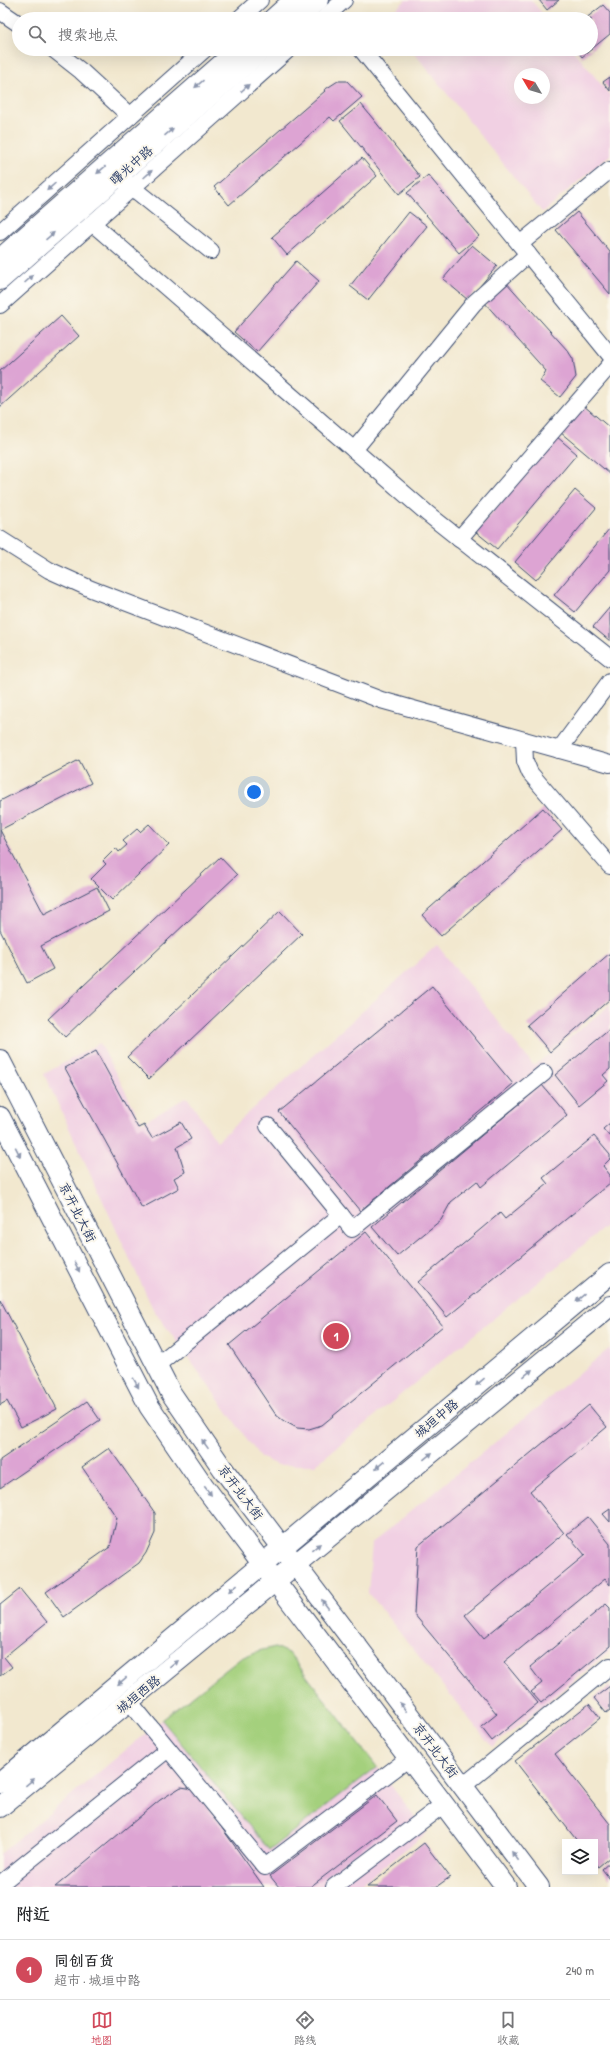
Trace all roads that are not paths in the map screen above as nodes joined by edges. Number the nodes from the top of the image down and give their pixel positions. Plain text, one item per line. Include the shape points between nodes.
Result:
1 (260, 0) edge
2 (294, 0) edge
3 (344, 0) edge
4 (326, 10) edge
5 (0, 11) edge
6 (247, 12) edge
7 (281, 12) edge
8 (12, 19) edge
9 (62, 56) edge
10 (197, 56) edge
11 (231, 56) edge
12 (256, 56) edge
13 (280, 56) edge
14 (367, 56) edge
15 (130, 116) junction
16 (610, 170) edge
17 (126, 182) junction
18 (92, 223) junction
19 (0, 232) edge
20 (524, 249) junction
21 (211, 251) dead end
22 (0, 259) edge
23 (0, 280) edge
24 (0, 305) edge
25 (610, 355) edge
26 (610, 365) edge
27 (354, 450) junction
28 (0, 538) edge
29 (459, 539) junction
30 (610, 658) edge
31 (610, 680) edge
32 (524, 740) junction
33 (559, 750) junction
34 (610, 764) edge
35 (610, 866) edge
36 (0, 1060) edge
37 (544, 1072) dead end
38 (0, 1117) edge
39 (268, 1126) dead end
40 (340, 1215) junction
41 (610, 1274) edge
42 (610, 1306) edge
43 (156, 1366) junction
44 (282, 1547) junction
45 (262, 1564) junction
46 (296, 1564) junction
47 (276, 1581) junction
48 (610, 1666) edge
49 (129, 1701) junction
50 (168, 1749) junction
51 (409, 1758) junction
52 (0, 1783) edge
53 (463, 1786) junction
54 (444, 1804) junction
55 (0, 1807) edge
56 (0, 1884) edge
57 (3, 1887) edge
58 (334, 1887) edge
59 (506, 1887) edge
60 (539, 1887) edge

1 - 6 street
2 - 7 main road
3 - 4 street
5 - 8 street
9 - 15 street
10 - 15 street
11 -> 22 main road, 曙光中路
17 -> 12 main road, 曙光中路
17 -> 13 street
14 - 20 street
15 -> 19 street
16 - 20 street
17 - 18 street
17 - 21 street
23 -> 17 main road, 曙光中路
24 -> 18 street
18 - 27 street
20 - 25 street
20 - 27 street via 474,303
26 - 29 street
27 - 29 street
28 - 32 street via 49,570 91,589 381,700
29 - 30 street
31 - 33 street
32 - 33 street
32 - 35 street via 525,761 530,773
33 - 34 street
36 - 43 main road, 京开北大街
37 - 40 street via 352,1229
38 -> 45 main road, 京开北大街 via 149,1406 198,1479
39 - 40 street
40 - 43 street
41 -> 44 main road, 城垣中路
46 -> 42 main road, 城垣中路
44 -> 43 main road, 京开北大街 via 199,1435
44 - 45 main road, 城垣中路
44 - 46 main road, 京开北大街
45 - 47 main road, 京开北大街
45 -> 52 main road, 城垣西路
46 - 47 main road, 城垣中路
53 -> 46 main road, 京开北大街
49 -> 47 main road, 城垣西路
47 - 51 main road, 京开北大街
48 - 53 street
49 - 50 street
55 -> 49 main road, 城垣西路
50 - 51 street via 265,1868
50 - 56 street
51 - 54 main road, 京开北大街
60 -> 53 main road, 京开北大街
54 - 58 street
54 - 59 main road, 京开北大街
56 - 57 street

